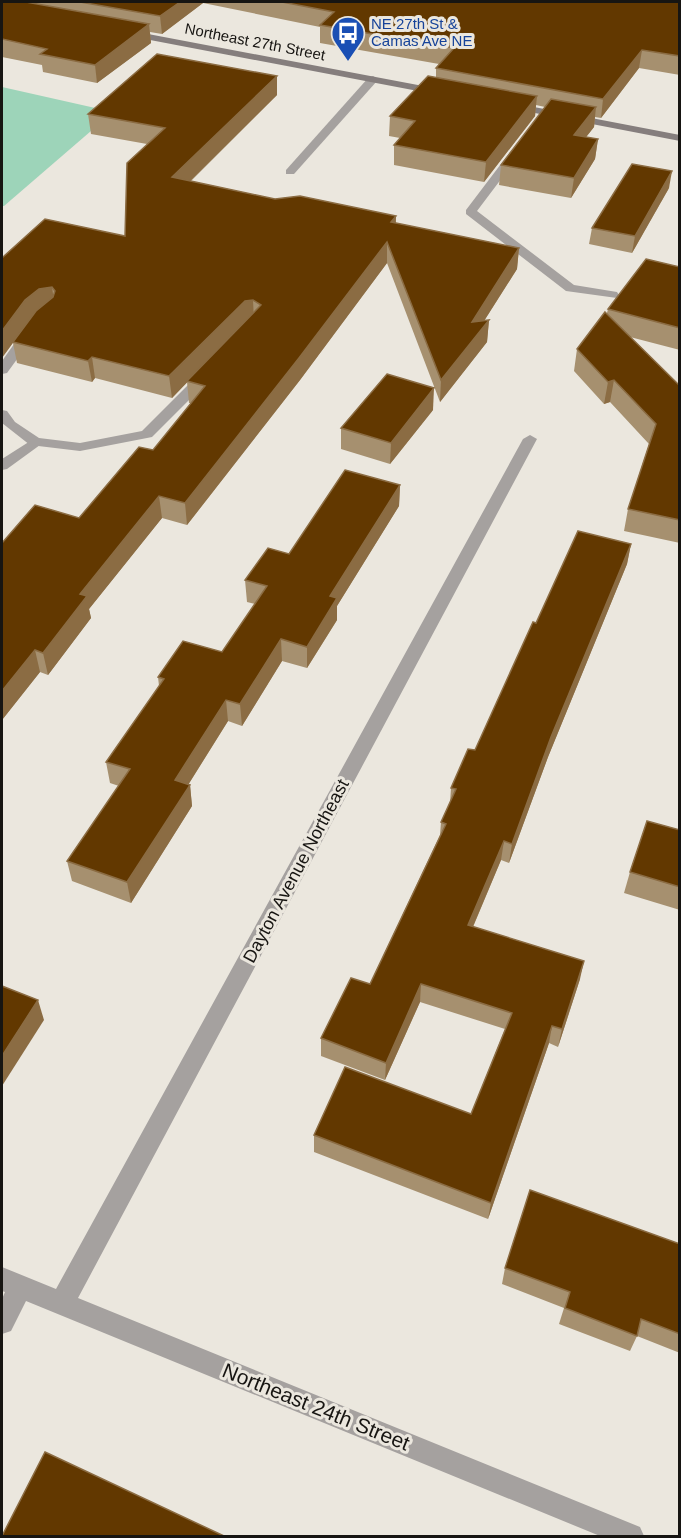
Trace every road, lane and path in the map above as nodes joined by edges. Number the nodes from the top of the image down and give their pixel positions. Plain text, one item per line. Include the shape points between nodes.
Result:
1 (111, 30) edge
2 (373, 80) junction
3 (454, 94) edge
4 (500, 103) edge
5 (546, 112) junction
6 (536, 126) edge
7 (680, 138) edge
8 (523, 143) edge
9 (290, 172) dead end
10 (613, 296) dead end
11 (42, 320) edge
12 (215, 364) edge
13 (2, 370) edge
14 (2, 414) edge
15 (530, 440) dead end
16 (35, 442) junction
17 (2, 466) edge
18 (11, 1283) edge
19 (62, 1303) junction
20 (2, 1323) edge
21 (631, 1536) edge

1 - 2 street, Northeast 27th Street
2 - 3 street, Northeast 27th Street
2 - 9 street
4 - 5 street
5 - 6 street
5 - 7 street
8 - 10 street via 470,212 570,288
11 - 13 street
12 - 16 street via 147,434 80,447
14 - 16 street via 10,425
15 - 19 street, Dayton Avenue Northeast
16 - 17 street
18 - 19 street, Northeast 24th Street
18 - 20 street
19 - 21 street, Northeast 24th Street

